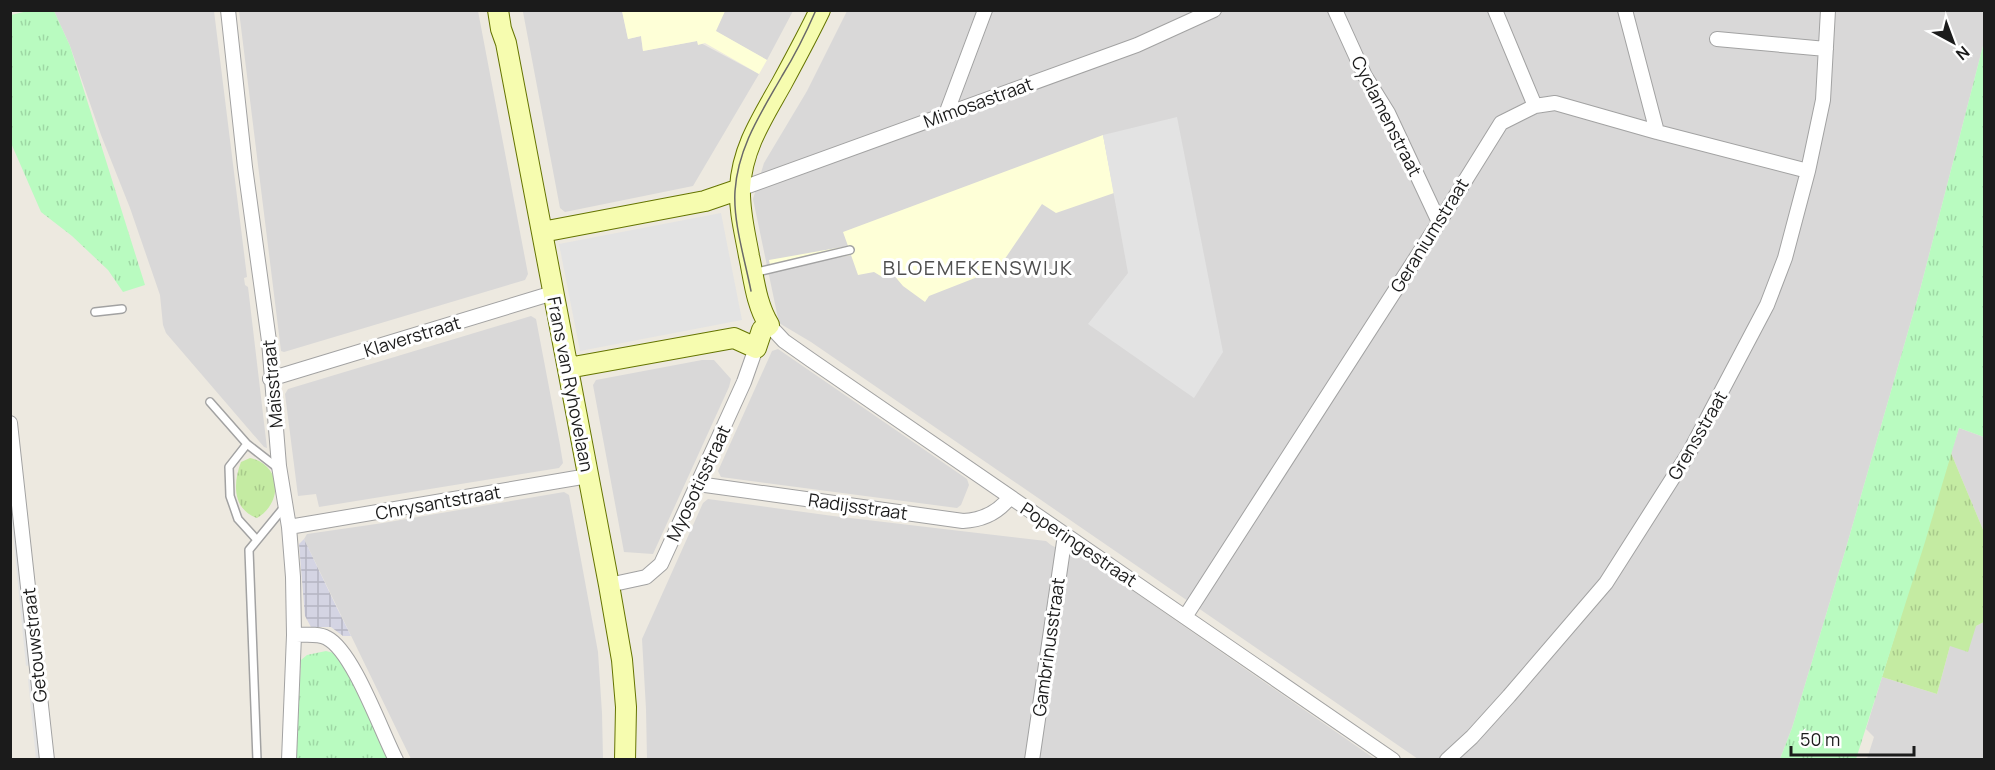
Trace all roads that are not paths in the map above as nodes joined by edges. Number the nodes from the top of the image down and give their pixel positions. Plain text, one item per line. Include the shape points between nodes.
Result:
1 (228, 10) edge
2 (498, 10) edge
3 (820, 10) edge
4 (985, 10) edge
5 (1214, 10) edge
6 (1335, 10) edge
7 (1495, 10) edge
8 (1625, 10) edge
9 (1828, 10) edge
10 (1717, 39) dead end
11 (1826, 49) junction
12 (1535, 106) junction
13 (946, 114) junction
14 (1657, 132) junction
15 (1808, 171) junction
16 (740, 189) junction
17 (1439, 222) junction
18 (542, 232) junction
19 (850, 250) dead end
20 (752, 273) junction
21 (554, 293) junction
22 (122, 309) dead end
23 (95, 312) dead end
24 (769, 325) junction
25 (756, 348) junction
26 (568, 368) junction
27 (270, 379) junction
28 (210, 402) dead end
29 (10, 423) edge
30 (247, 444) junction
31 (280, 470) junction
32 (588, 476) junction
33 (698, 484) junction
34 (1010, 497) junction
35 (285, 506) junction
36 (288, 527) junction
37 (1065, 535) junction
38 (257, 540) junction
39 (609, 585) junction
40 (1185, 617) junction
41 (294, 635) junction
42 (47, 759) edge
43 (257, 759) edge
44 (289, 759) edge
45 (396, 759) edge
46 (625, 759) edge
47 (1032, 759) edge
48 (1393, 759) edge
49 (1447, 759) edge

1 - 27 street, Maïsstraat
2 - 18 street, Frans van Ryhovelaan
3 - 16 street via 754,131 744,159
4 - 13 street
5 - 13 street, Mimosastraat via 1137,45
6 - 17 street, Cyclamenstraat
7 - 12 street
8 - 14 street
9 - 11 street, Grensstraat
10 - 11 street
11 - 15 street, Grensstraat via 1823,100
12 - 14 street, Geraniumstraat via 1555,103
12 - 17 street, Geraniumstraat via 1501,123
13 - 16 street, Mimosastraat
14 - 15 street, Geraniumstraat
15 - 49 street, Grensstraat via 1785,258 1767,305 1690,451 1606,583 1472,737
16 - 18 street via 705,201
16 - 20 street
17 - 40 street, Geraniumstraat
18 - 21 street, Frans van Ryhovelaan
19 - 20 lane
20 - 24 street via 759,306
21 - 26 street, Frans van Ryhovelaan
21 - 27 street, Klaverstraat
22 - 23 lane
24 - 25 street via 762,330
24 - 34 street, Poperingestraat via 788,344
25 - 26 street via 734,338
25 - 33 street, Myosotisstraat
26 - 32 street, Frans van Ryhovelaan
27 - 31 street, Maïsstraat
28 - 30 lane
29 - 42 street, Getouwstraat
30 - 31 lane
30 - 38 lane via 229,468 230,496 238,519
31 - 35 street, Maïsstraat
32 - 36 street, Chrysantstraat
32 - 39 street, Frans van Ryhovelaan
33 - 34 street, Radijsstraat via 963,521 985,518
33 - 39 street, Myosotisstraat via 655,571 646,577
34 - 37 street, Poperingestraat
35 - 36 street, Maïsstraat
35 - 38 lane
36 - 41 street, Maïsstraat
37 - 40 street, Poperingestraat
37 - 47 street, Gambrinusstraat
38 - 43 lane via 249,550
39 - 46 street, Frans van Ryhovelaan via 622,660
40 - 48 street, Poperingestraat
41 - 44 street, Maïsstraat
41 - 45 street via 326,637 340,648 351,663

